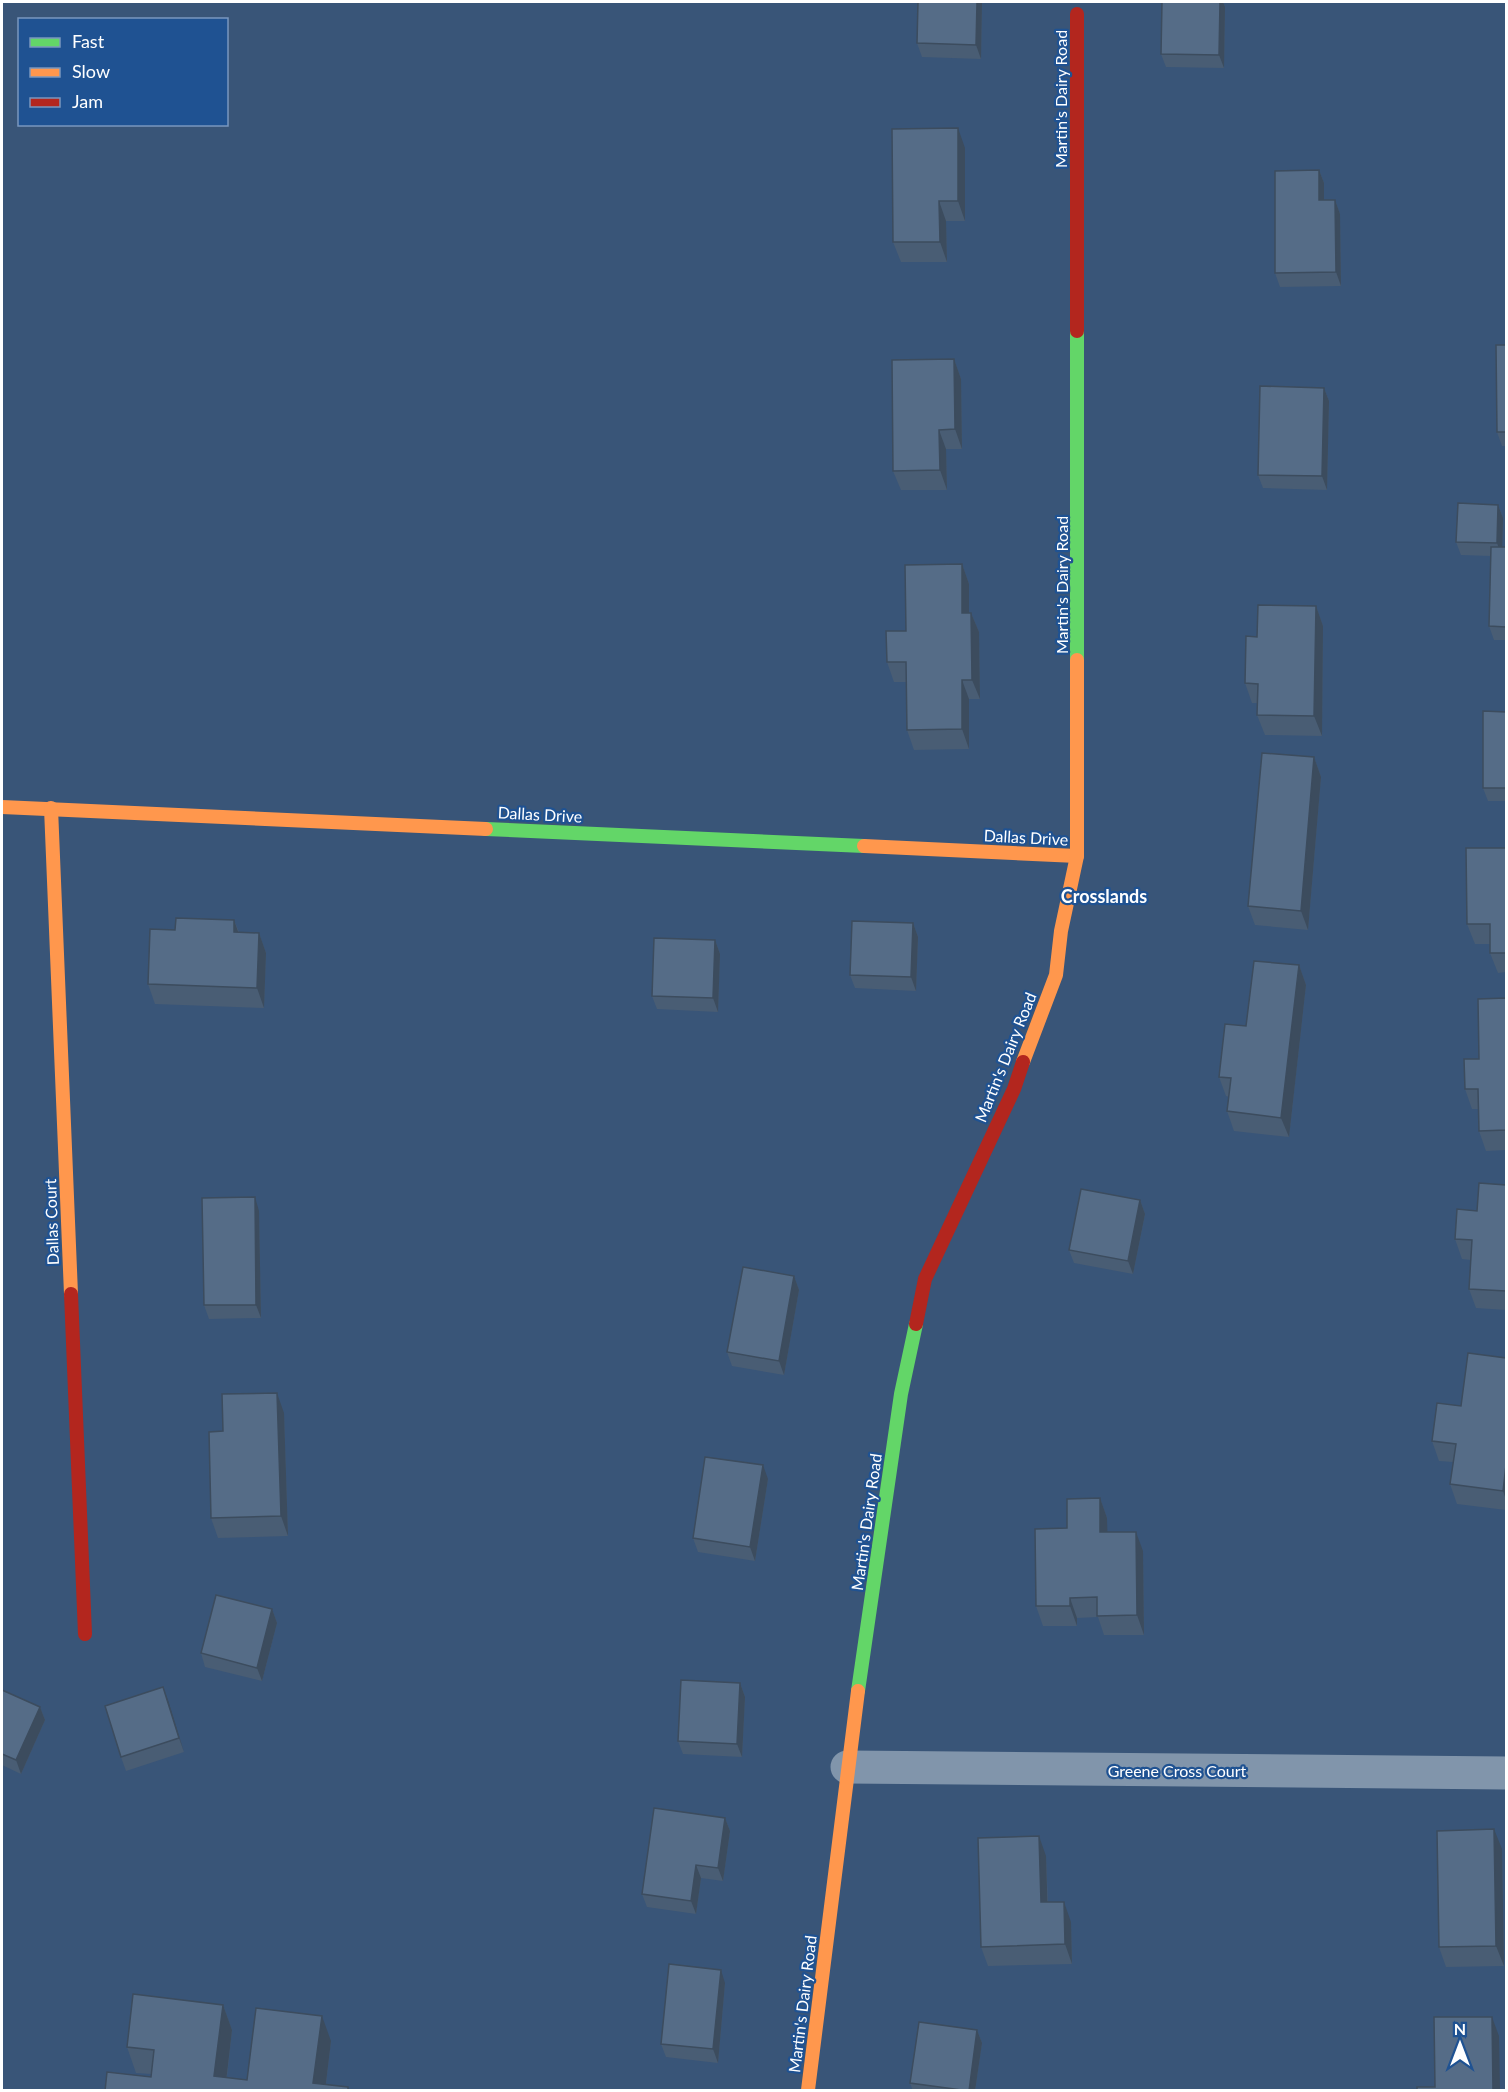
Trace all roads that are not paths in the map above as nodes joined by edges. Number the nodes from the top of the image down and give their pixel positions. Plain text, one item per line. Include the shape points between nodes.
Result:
1 (1077, 14) dead end
2 (2, 807) edge
3 (51, 808) junction
4 (1077, 856) junction
5 (85, 1634) dead end
6 (847, 1767) junction
7 (1506, 1773) edge
8 (808, 2091) edge

1 - 4 street, Martin's Dairy Road
2 - 3 street, Dallas Drive
3 - 4 street, Dallas Drive
3 - 5 street, Dallas Court
4 - 6 street, Martin's Dairy Road via 1056,975 1014,1089 925,1279 901,1394
6 - 7 street, Greene Cross Court
6 - 8 street, Martin's Dairy Road

